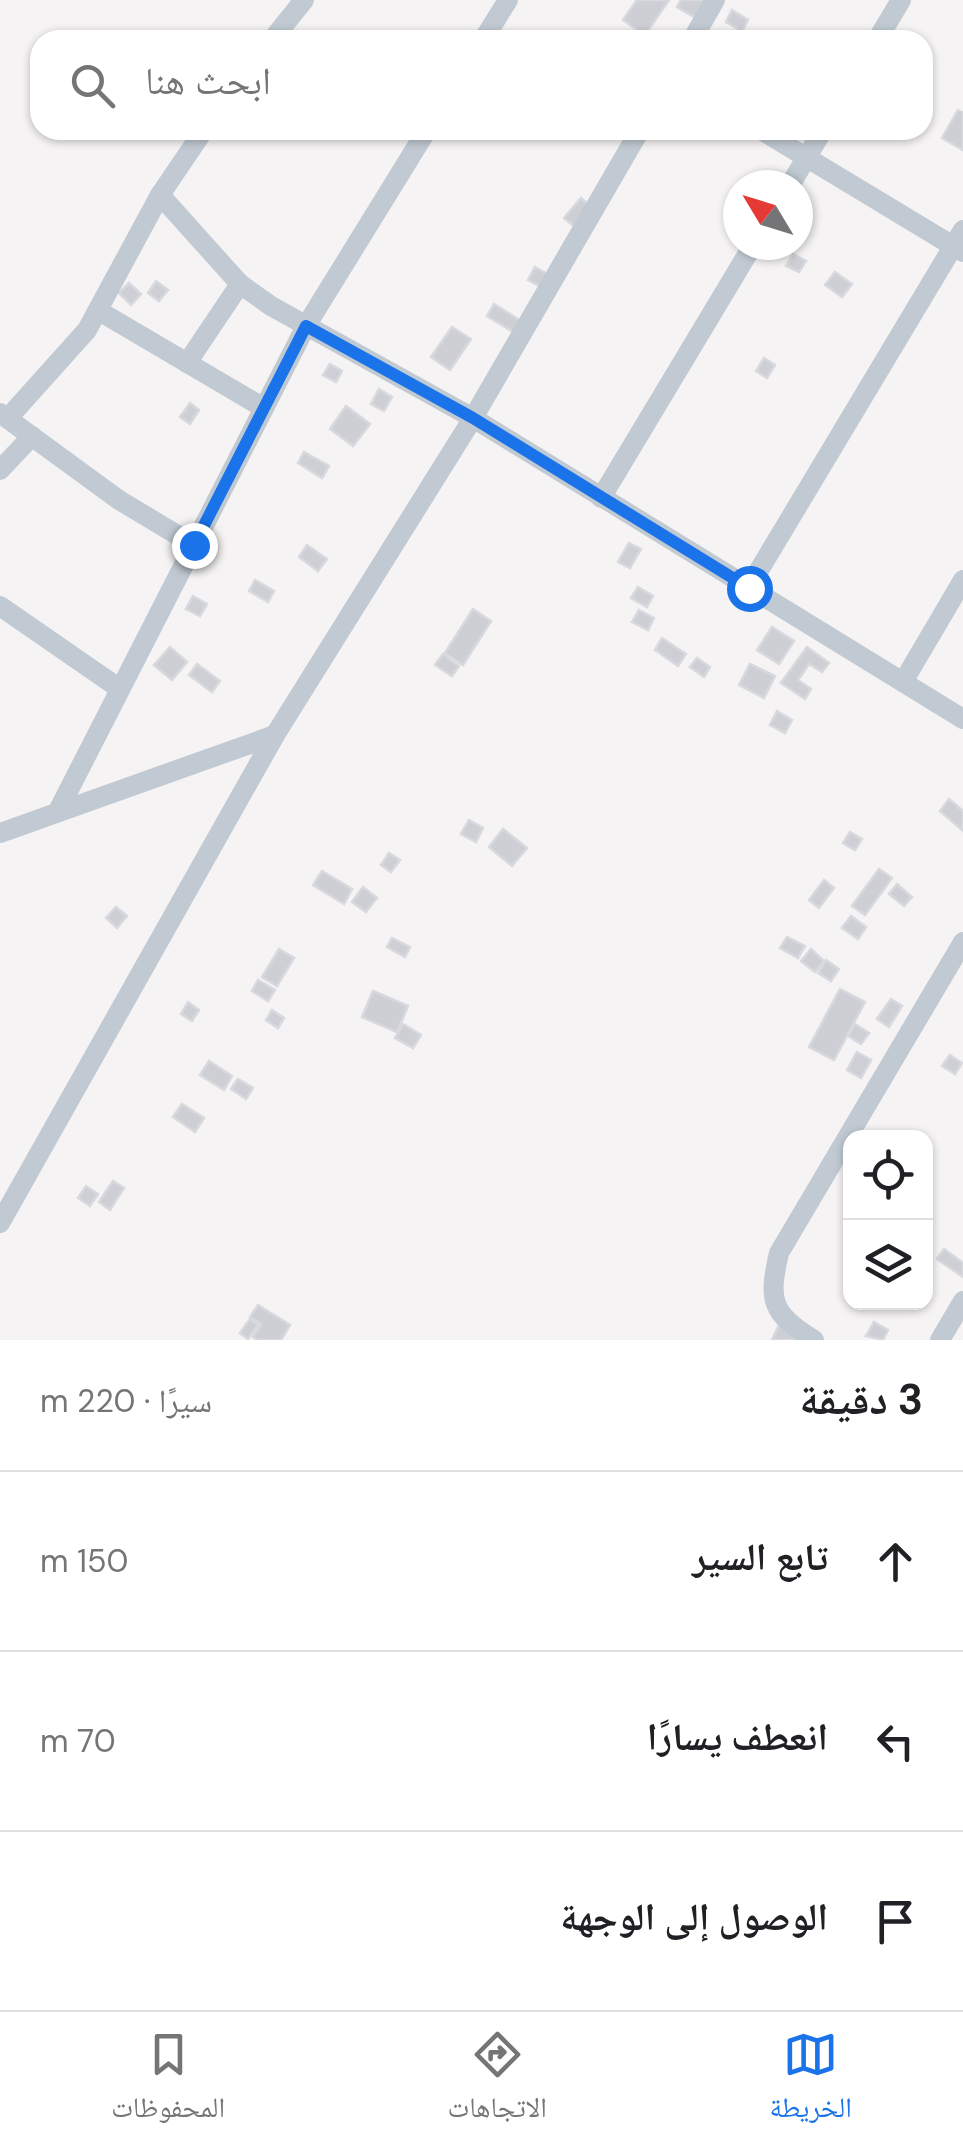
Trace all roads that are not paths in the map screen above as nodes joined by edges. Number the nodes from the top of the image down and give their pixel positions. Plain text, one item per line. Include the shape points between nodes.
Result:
1 (304, 0) edge
2 (508, 0) edge
3 (716, 0) edge
4 (901, 0) edge
5 (280, 30) edge
6 (489, 30) edge
7 (698, 30) edge
8 (883, 30) edge
9 (197, 140) edge
10 (421, 140) edge
11 (634, 140) edge
12 (778, 140) edge
13 (817, 140) edge
14 (806, 157) junction
15 (799, 170) edge
16 (160, 195) junction
17 (960, 243) edge
18 (745, 260) edge
19 (240, 284) junction
20 (99, 311) junction
21 (306, 326) junction
22 (186, 363) junction
23 (264, 408) junction
24 (4, 415) edge
25 (473, 418) junction
26 (32, 436) junction
27 (0, 470) edge
28 (601, 498) junction
29 (194, 545) junction
30 (963, 580) edge
31 (749, 588) junction
32 (0, 606) edge
33 (903, 682) junction
34 (120, 690) junction
35 (963, 719) edge
36 (275, 735) junction
37 (58, 811) junction
38 (0, 833) edge
39 (963, 942) edge
40 (0, 1223) edge
41 (963, 1301) edge
42 (814, 1340) edge
43 (940, 1340) edge

1 - 5 street
2 - 6 street
3 - 7 street
4 - 8 street
9 - 16 street
10 - 21 street
11 - 25 street
12 - 14 street
13 - 14 street
14 - 15 street
14 - 17 street
16 - 19 street
16 - 20 street
17 - 31 street
18 - 28 street
19 - 21 street
19 - 22 street
20 - 22 street
20 - 24 street
21 - 23 street
21 - 25 street
22 - 23 street
23 - 29 street
24 - 26 street
25 - 28 street
25 - 36 street
26 - 27 street
26 - 29 street
28 - 31 street
29 - 34 street
30 - 33 street
31 - 33 street
32 - 34 street
33 - 35 street
34 - 37 street
36 - 37 street
36 - 40 street
37 - 38 street
39 - 42 street via 779,1253 770,1290 786,1322
41 - 43 street

